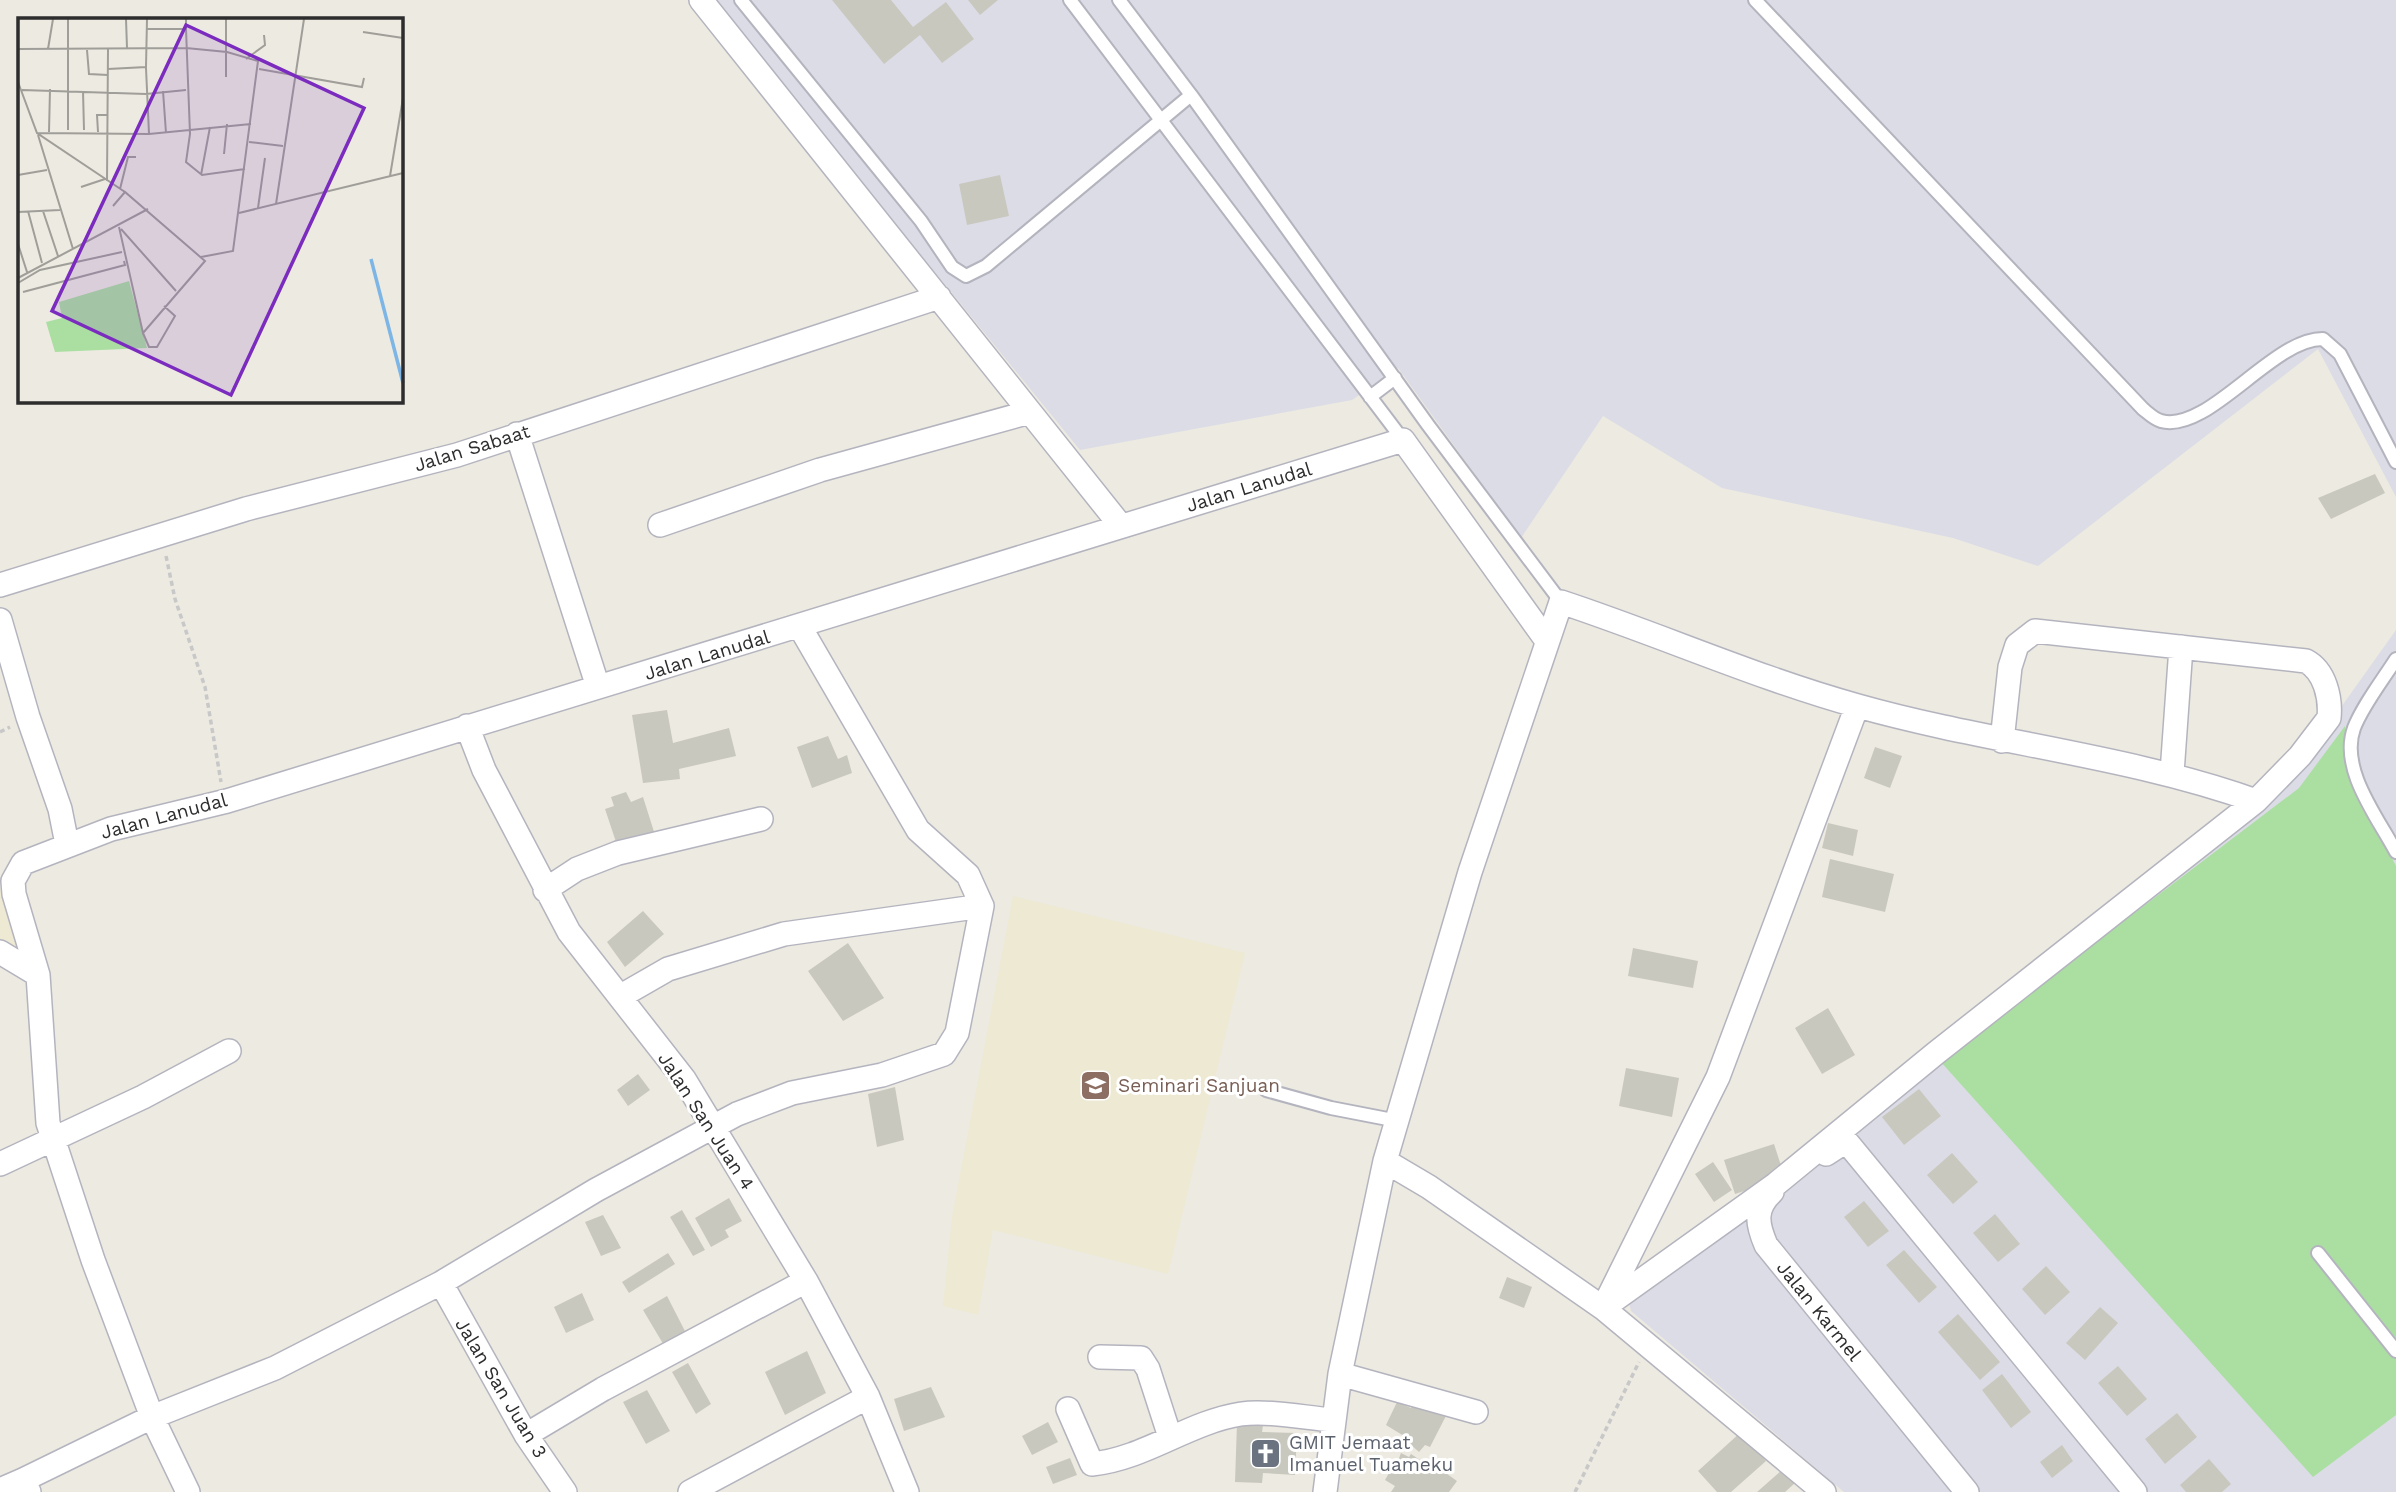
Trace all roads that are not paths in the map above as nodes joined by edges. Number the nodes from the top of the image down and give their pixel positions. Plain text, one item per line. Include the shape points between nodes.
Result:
1 (701, 0) edge
2 (741, 0) edge
3 (1070, 0) edge
4 (1119, 0) edge
5 (1755, 0) edge
6 (1191, 94) junction
7 (1161, 121) junction
8 (939, 297) junction
9 (1395, 378) junction
10 (1370, 397) junction
11 (1030, 412) junction
12 (517, 434) junction
13 (1403, 440) junction
14 (2396, 462) edge
15 (660, 525) dead end
16 (1121, 526) junction
17 (0, 585) edge
18 (1561, 602) junction
19 (0, 620) edge
20 (800, 627) junction
21 (1547, 641) junction
22 (2181, 647) junction
23 (2396, 659) edge
24 (598, 687) junction
25 (1857, 706) junction
26 (467, 726) junction
27 (2002, 741) junction
28 (2172, 773) junction
29 (2256, 801) junction
30 (761, 819) dead end
31 (67, 844) junction
32 (2396, 852) edge
33 (545, 890) junction
34 (982, 906) junction
35 (0, 952) edge
36 (38, 975) junction
37 (621, 996) junction
38 (229, 1051) dead end
39 (1266, 1090) dead end
40 (1398, 1121) junction
41 (714, 1125) junction
42 (54, 1140) junction
43 (1385, 1161) junction
44 (0, 1164) edge
45 (2318, 1253) dead end
46 (806, 1281) junction
47 (441, 1283) junction
48 (1603, 1308) junction
49 (2396, 1352) edge
50 (1100, 1357) dead end
51 (1340, 1374) junction
52 (868, 1397) junction
53 (1068, 1409) dead end
54 (1476, 1412) dead end
55 (152, 1418) junction
56 (1333, 1420) junction
57 (526, 1435) junction
58 (1170, 1437) junction
59 (26, 1486) edge
60 (0, 1490) edge
61 (188, 1492) edge
62 (565, 1492) edge
63 (691, 1492) edge
64 (907, 1492) edge
65 (1325, 1492) edge
66 (1824, 1492) edge
67 (1967, 1492) edge
68 (2135, 1492) edge

1 - 8 street
2 - 7 lane via 921,221 952,267 966,276 986,266
3 - 7 lane
4 - 6 lane
5 - 14 lane via 2159,421 2189,419 2281,356 2312,338 2323,339 2340,354
6 - 7 lane
6 - 9 lane
7 - 10 lane
8 - 11 street
8 - 12 street, Jalan Sabaat
9 - 10 lane
9 - 18 lane
10 - 13 lane
11 - 15 street via 820,470
11 - 16 street
12 - 17 street, Jalan Sabaat via 457,455 246,509
12 - 24 street
13 - 16 street, Jalan Lanudal
13 - 21 street
16 - 20 street, Jalan Lanudal
18 - 21 street
18 - 25 street
19 - 31 street via 60,808
20 - 24 street, Jalan Lanudal
20 - 34 street via 918,830 968,875
21 - 40 street via 1470,872
22 - 27 street via 2035,631 2017,645 2010,667
22 - 28 street
22 - 29 street via 2296,659 2314,665 2319,672 2330,709 2325,726
23 - 32 lane via 2354,727 2350,747 2361,786
24 - 26 street, Jalan Lanudal
25 - 27 street
25 - 48 street via 1718,1077
26 - 31 street, Jalan Lanudal via 227,801
26 - 33 street, Jalan San Juan 4 via 484,770
27 - 28 street
28 - 29 street
29 - 48 street via 1776,1185
30 - 33 street via 618,853 577,869
31 - 36 street, Jalan Lanudal via 23,863 13,881
33 - 37 street, Jalan San Juan 4 via 569,932
34 - 37 street via 784,933 668,969
34 - 41 street via 957,1033 944,1054 882,1075 792,1093
35 - 36 street
36 - 42 street via 46,1114
37 - 41 street, Jalan San Juan 4
38 - 42 street
39 - 40 lane
40 - 43 street
41 - 46 street, Jalan San Juan 4
41 - 47 street
42 - 44 street
42 - 55 street
43 - 48 street
43 - 51 street
45 - 49 lane
46 - 52 street, Jalan San Juan 4
46 - 57 street
47 - 55 street via 275,1368
47 - 57 street, Jalan San Juan 3
48 - 66 street
50 - 58 street via 1141,1358
51 - 54 street
51 - 56 street
52 - 63 street
52 - 64 street, Jalan San Juan 4
53 - 58 street via 1092,1464 1125,1457
55 - 59 street
55 - 61 street
56 - 58 street via 1242,1414
56 - 65 street
57 - 62 street, Jalan San Juan 3
59 - 60 street
67 - 68 street, Jalan Karmel via 1766,1245 1759,1227 1757,1215 1763,1200 1846,1140

